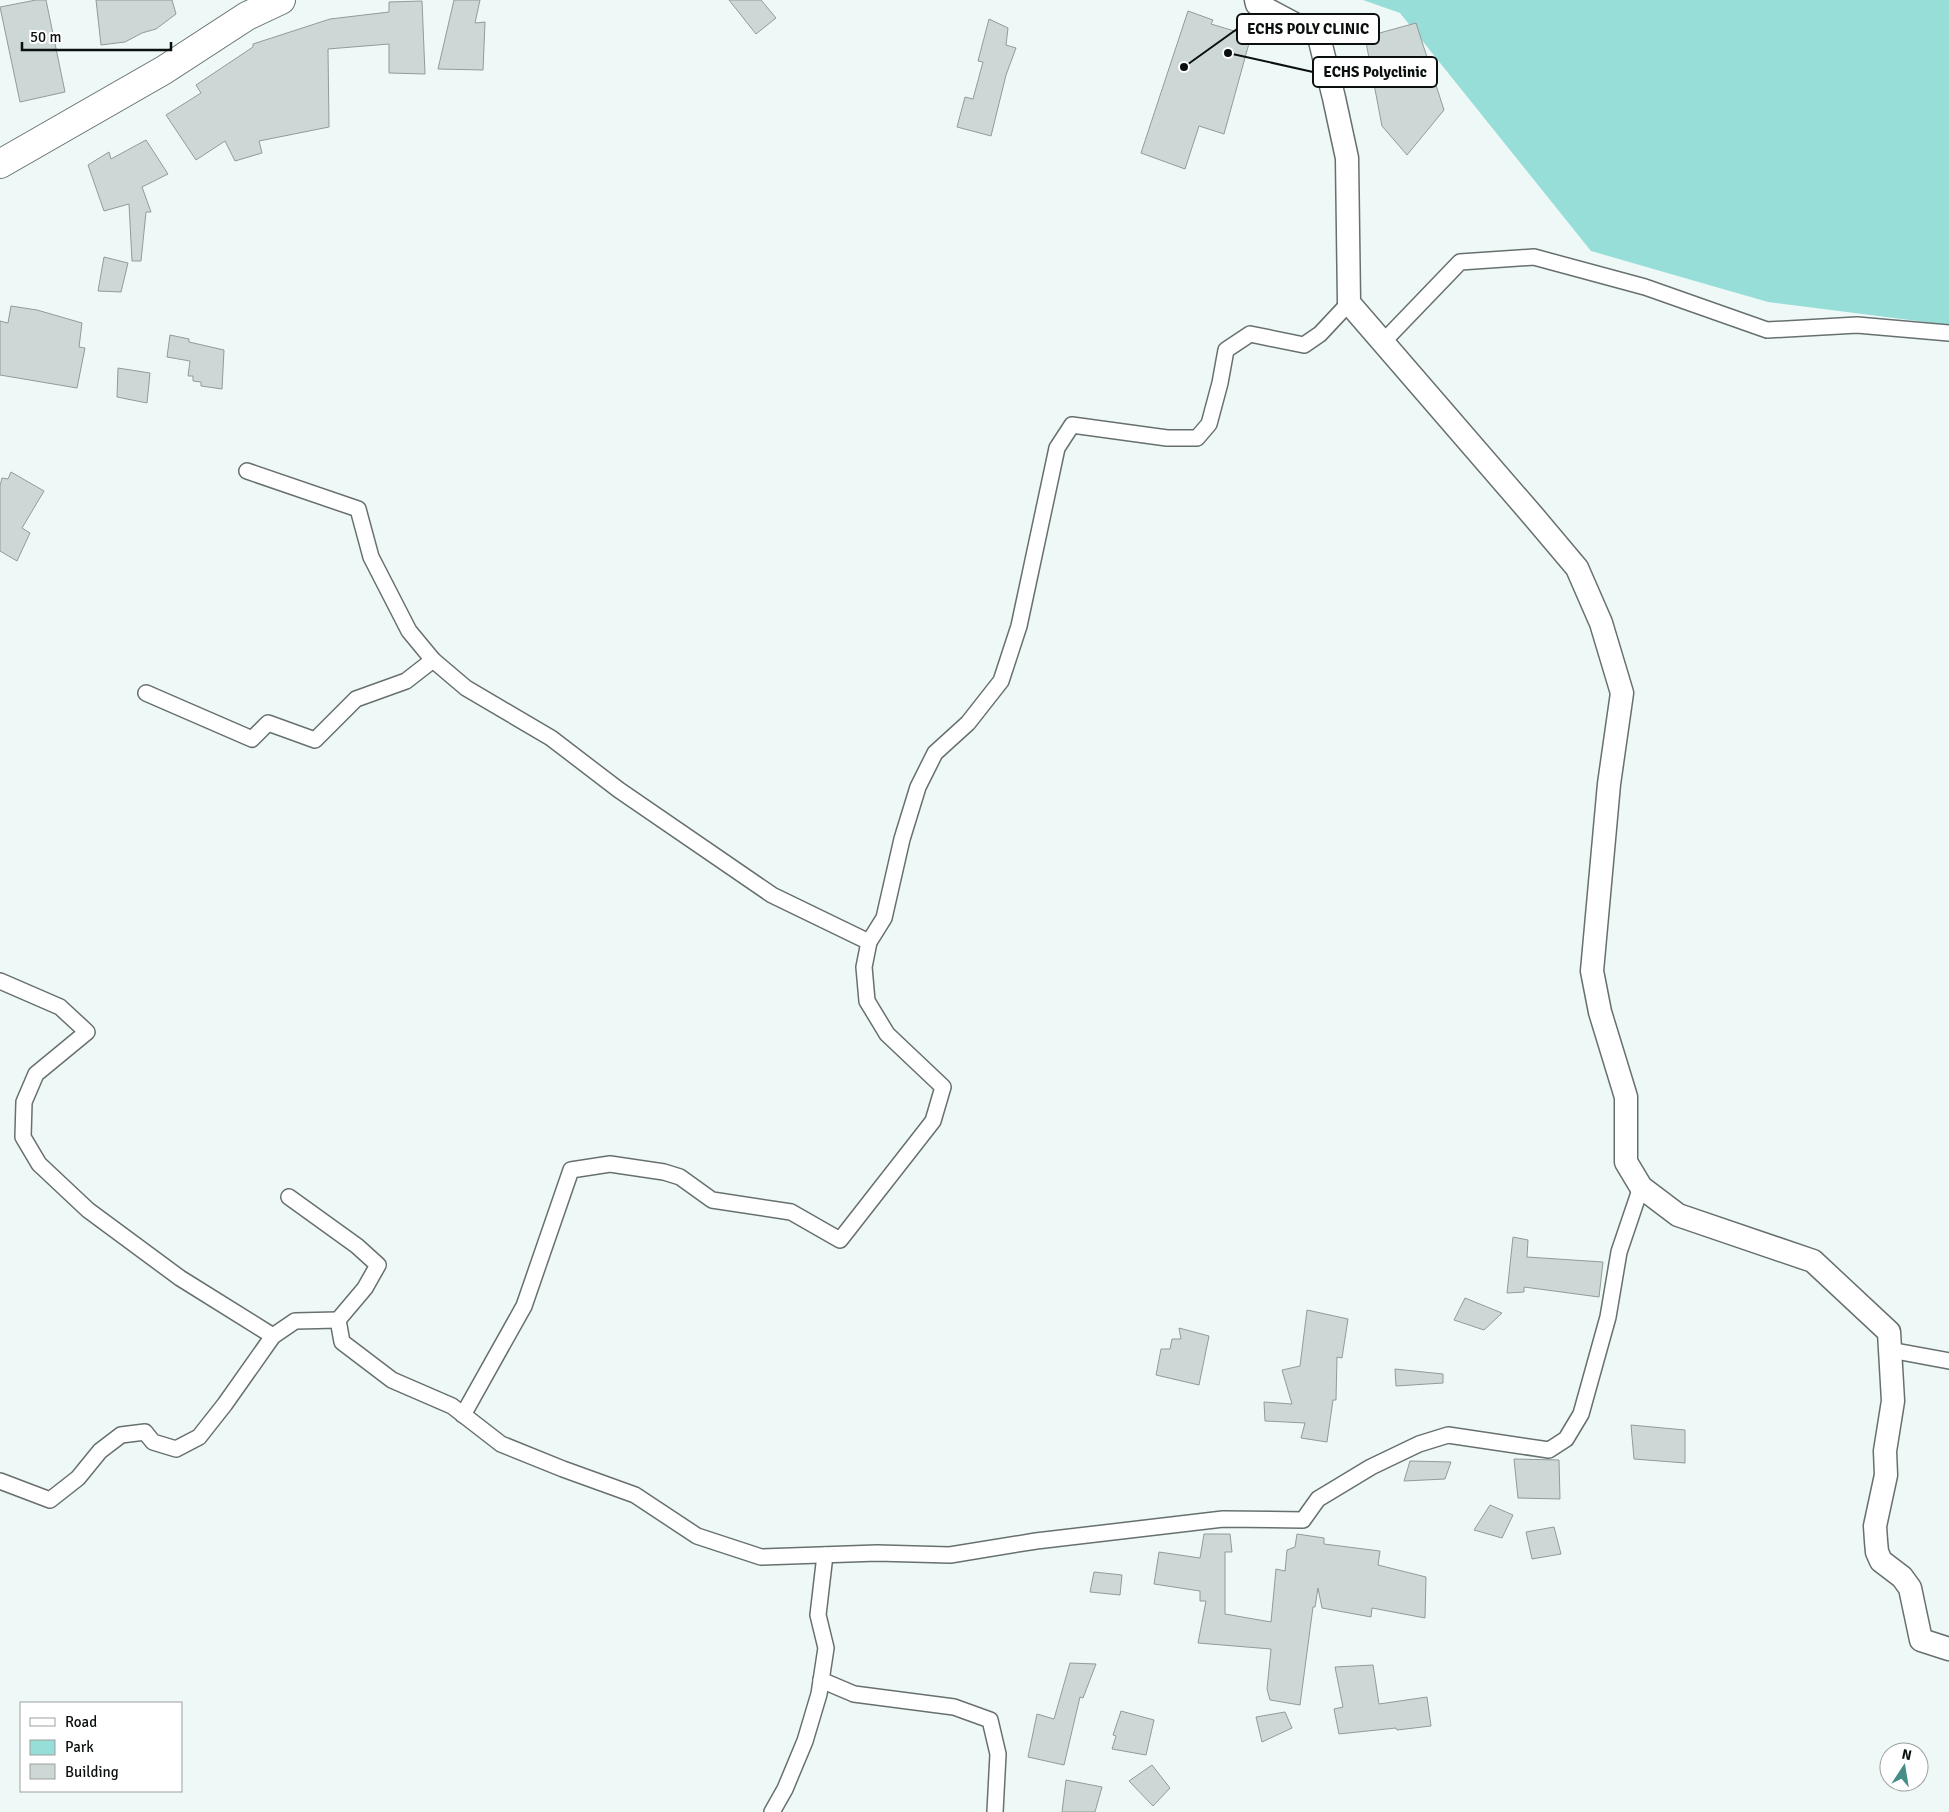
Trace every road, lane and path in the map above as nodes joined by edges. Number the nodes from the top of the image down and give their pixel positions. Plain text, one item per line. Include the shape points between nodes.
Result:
1 (281, 0) edge
2 (1256, 0) edge
3 (0, 164) edge
4 (1349, 303) junction
5 (1949, 333) edge
6 (1383, 342) junction
7 (247, 471) dead end
8 (433, 660) junction
9 (146, 693) dead end
10 (870, 942) junction
11 (0, 981) edge
12 (1641, 1187) junction
13 (289, 1197) dead end
14 (338, 1320) junction
15 (273, 1336) junction
16 (1890, 1350) junction
17 (1949, 1361) edge
18 (463, 1415) junction
19 (0, 1481) edge
20 (824, 1554) junction
21 (1949, 1649) edge
22 (821, 1680) junction
23 (772, 1812) edge
24 (995, 1812) edge

1 - 3 highway via 247,16 164,70
2 - 4 street via 1257,4 1318,37 1347,158
4 - 6 street
4 - 10 street via 1320,334 1304,345 1250,334 1226,350 1209,424 1197,438 1167,438 1072,425 1057,448 1019,626 1001,681 968,723 935,753 918,787 884,918
5 - 6 street via 1857,326 1767,330 1645,287 1534,257 1460,262
6 - 12 street via 1577,568 1601,623 1622,693 1609,784 1592,972 1600,1012 1626,1097 1626,1162
7 - 8 street via 358,509 370,557 409,631
8 - 9 street via 406,681 356,699 314,740 268,723 252,738
8 - 10 street via 466,688 552,738 619,790 772,895
10 - 18 street via 864,967 867,1001 887,1034 943,1087 933,1121 840,1240 791,1212 712,1200 680,1177 664,1172 610,1164 571,1170 524,1306
11 - 15 street via 60,1008 87,1032 36,1074 24,1102 23,1137 39,1164 88,1210 172,1272
12 - 16 street via 1678,1215 1812,1261 1889,1332
12 - 20 street via 1620,1252 1608,1317 1581,1414 1566,1439 1549,1450 1448,1435 1419,1444 1371,1467 1318,1499 1303,1520 1223,1519 1036,1541 950,1555
13 - 14 street via 378,1265 365,1288
14 - 15 street via 295,1321
14 - 18 street via 342,1342 392,1380 452,1406
15 - 19 street via 199,1437 176,1449 153,1442 145,1432 121,1435 100,1451 78,1478 50,1500
16 - 17 street
16 - 21 street via 1893,1401 1885,1451 1886,1475 1875,1526 1877,1552 1881,1561 1902,1577 1910,1588 1921,1640
18 - 20 street via 501,1444 635,1495 697,1536 761,1557
20 - 22 street via 818,1615 826,1648
22 - 23 street via 805,1742
22 - 24 street via 854,1694 954,1707 990,1720 998,1754

